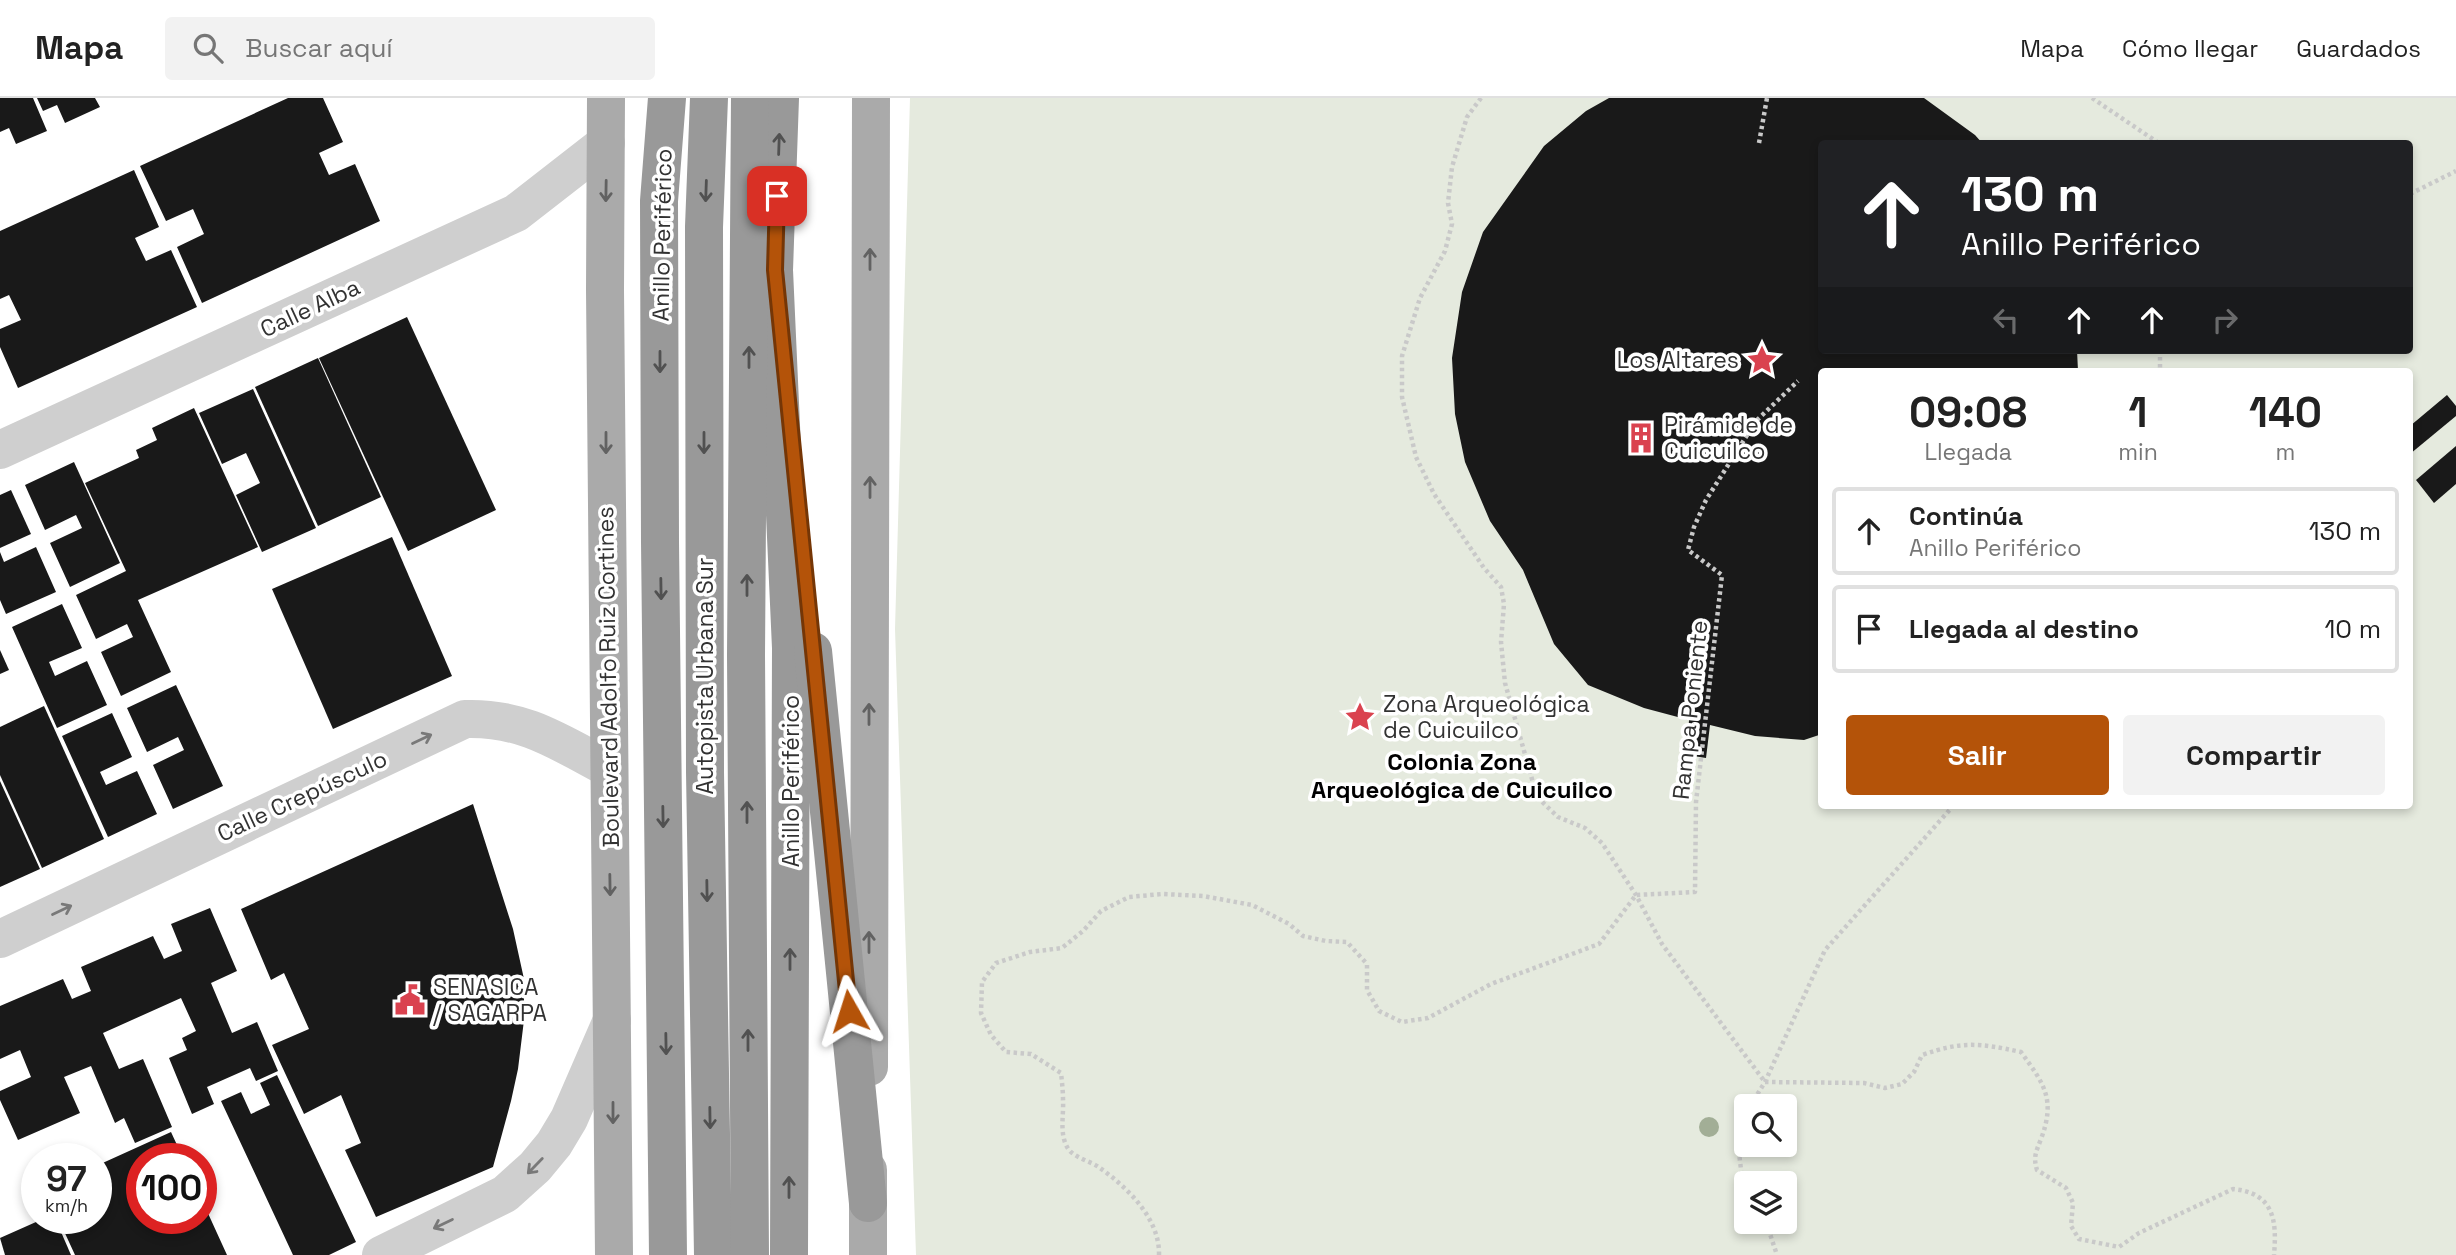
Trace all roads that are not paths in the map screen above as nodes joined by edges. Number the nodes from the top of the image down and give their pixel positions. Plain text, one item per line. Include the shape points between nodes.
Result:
1 (606, 98) edge
2 (667, 98) edge
3 (709, 98) edge
4 (750, 98) edge
5 (780, 98) edge
6 (871, 98) edge
7 (606, 143) junction
8 (775, 270) junction
9 (0, 450) edge
10 (608, 768) junction
11 (0, 939) edge
12 (612, 1020) junction
13 (868, 1203) junction
14 (381, 1255) edge
15 (614, 1255) edge
16 (668, 1255) edge
17 (713, 1255) edge
18 (750, 1255) edge
19 (789, 1255) edge
20 (868, 1255) edge

1 - 7 main road, Boulevard Adolfo Ruiz Cortines
2 -> 16 highway, Anillo Periférico via 659,229
3 -> 17 highway, Autopista Urbana Sur via 704,227 705,772
18 -> 4 highway, Autopista Urbana Sur via 746,642
8 -> 5 highway, Anillo Periférico
13 -> 6 main road
7 - 9 street, Calle Alba via 516,213
7 -> 10 main road, Boulevard Adolfo Ruiz Cortines
8 - 13 highway
19 -> 8 highway, Anillo Periférico via 792,649
11 -> 10 street, Calle Crepúsculo via 465,719 520,724
10 -> 12 main road, Boulevard Adolfo Ruiz Cortines
12 -> 14 street via 569,1119 535,1167 505,1194
12 -> 15 main road, Boulevard Adolfo Ruiz Cortines
13 - 20 main road

